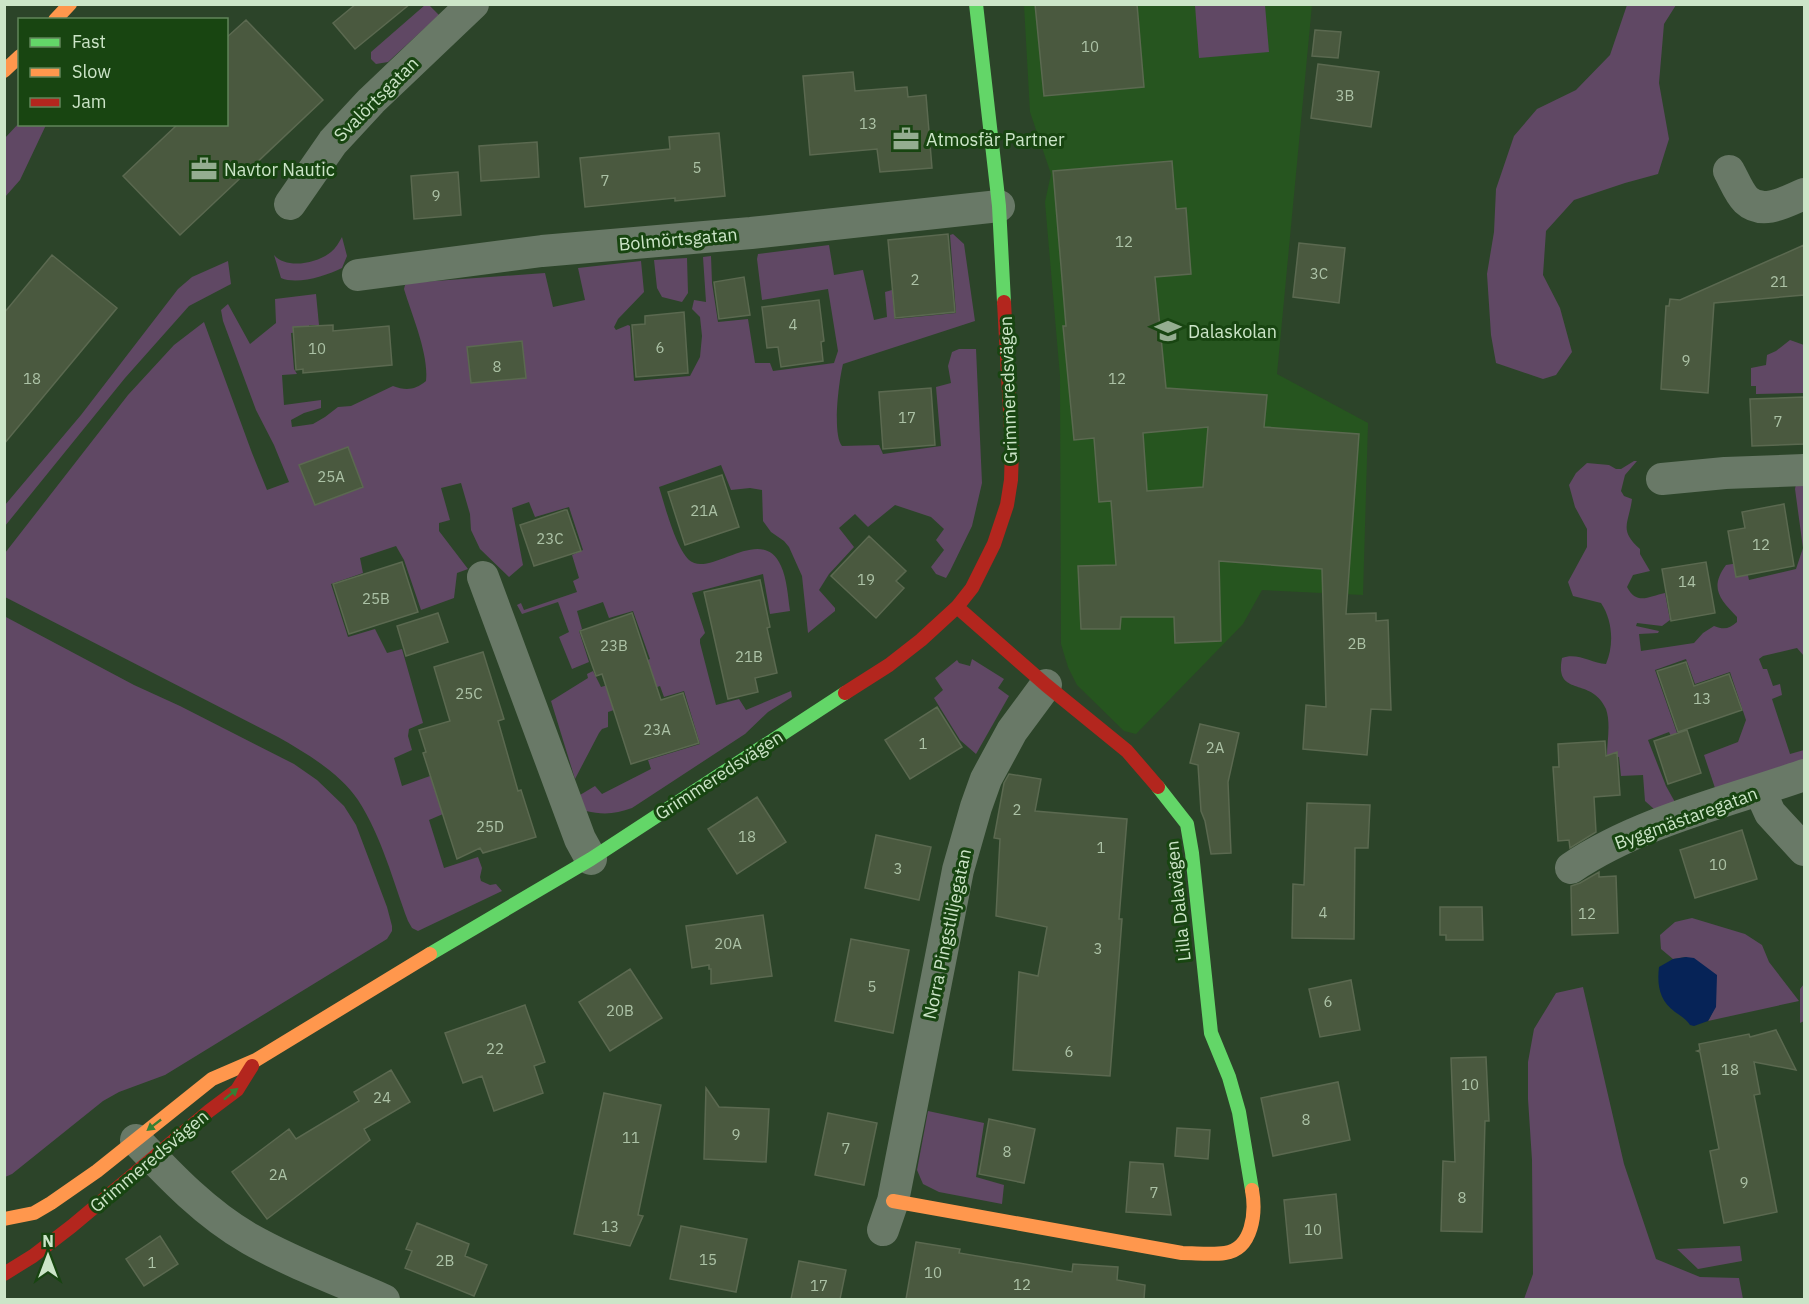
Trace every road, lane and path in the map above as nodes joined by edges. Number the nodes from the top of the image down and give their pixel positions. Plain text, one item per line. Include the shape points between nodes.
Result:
1 (70, 4) edge
2 (473, 4) edge
3 (976, 4) edge
4 (58, 18) edge
5 (18, 58) edge
6 (4, 71) edge
7 (1729, 171) dead end
8 (1804, 194) edge
9 (290, 204) dead end
10 (999, 206) junction
11 (358, 275) dead end
12 (1804, 470) edge
13 (1662, 479) dead end
14 (483, 577) dead end
15 (957, 607) junction
16 (1046, 685) junction
17 (1804, 776) edge
18 (1760, 791) junction
19 (1804, 850) edge
20 (591, 859) junction
21 (1571, 868) dead end
22 (256, 1060) junction
23 (144, 1148) junction
24 (888, 1215) joint
25 (4, 1219) edge
26 (1241, 1245) joint
27 (4, 1274) edge
28 (384, 1299) edge

1 - 4 main road
2 - 9 street, Svalörtsgatan via 333,142
3 - 10 main road, Grimmeredsvägen
5 - 6 main road
7 - 8 street via 1746,200 1757,206 1767,208
10 - 11 street, Bolmörtsgatan via 542,251
10 - 15 main road, Grimmeredsvägen via 1011,480 994,544 972,588
12 - 13 street
14 - 20 street via 580,839
15 - 16 main road, Lilla Dalavägen
15 - 20 main road, Grimmeredsvägen via 889,665
16 - 24 street, Norra Pingstliljegatan via 1012,731 976,807 958,870
16 - 26 main road, Lilla Dalavägen via 1127,751 1186,824 1211,1033 1239,1112 1253,1196 1253,1222
17 - 18 street, Byggmästaregatan
18 - 19 street via 1770,813
18 - 21 street, Byggmästaregatan via 1636,834 1594,852
20 - 22 main road, Grimmeredsvägen
22 -> 23 main road, Grimmeredsvägen via 212,1080
23 -> 22 main road, Grimmeredsvägen via 237,1090
23 - 25 main road, Grimmeredsvägen via 97,1171 34,1213
23 - 27 main road, Grimmeredsvägen via 72,1226
23 - 28 street via 202,1204 249,1238
24 - 26 main road, Norra Pingstliljegatan via 1182,1253 1227,1253

